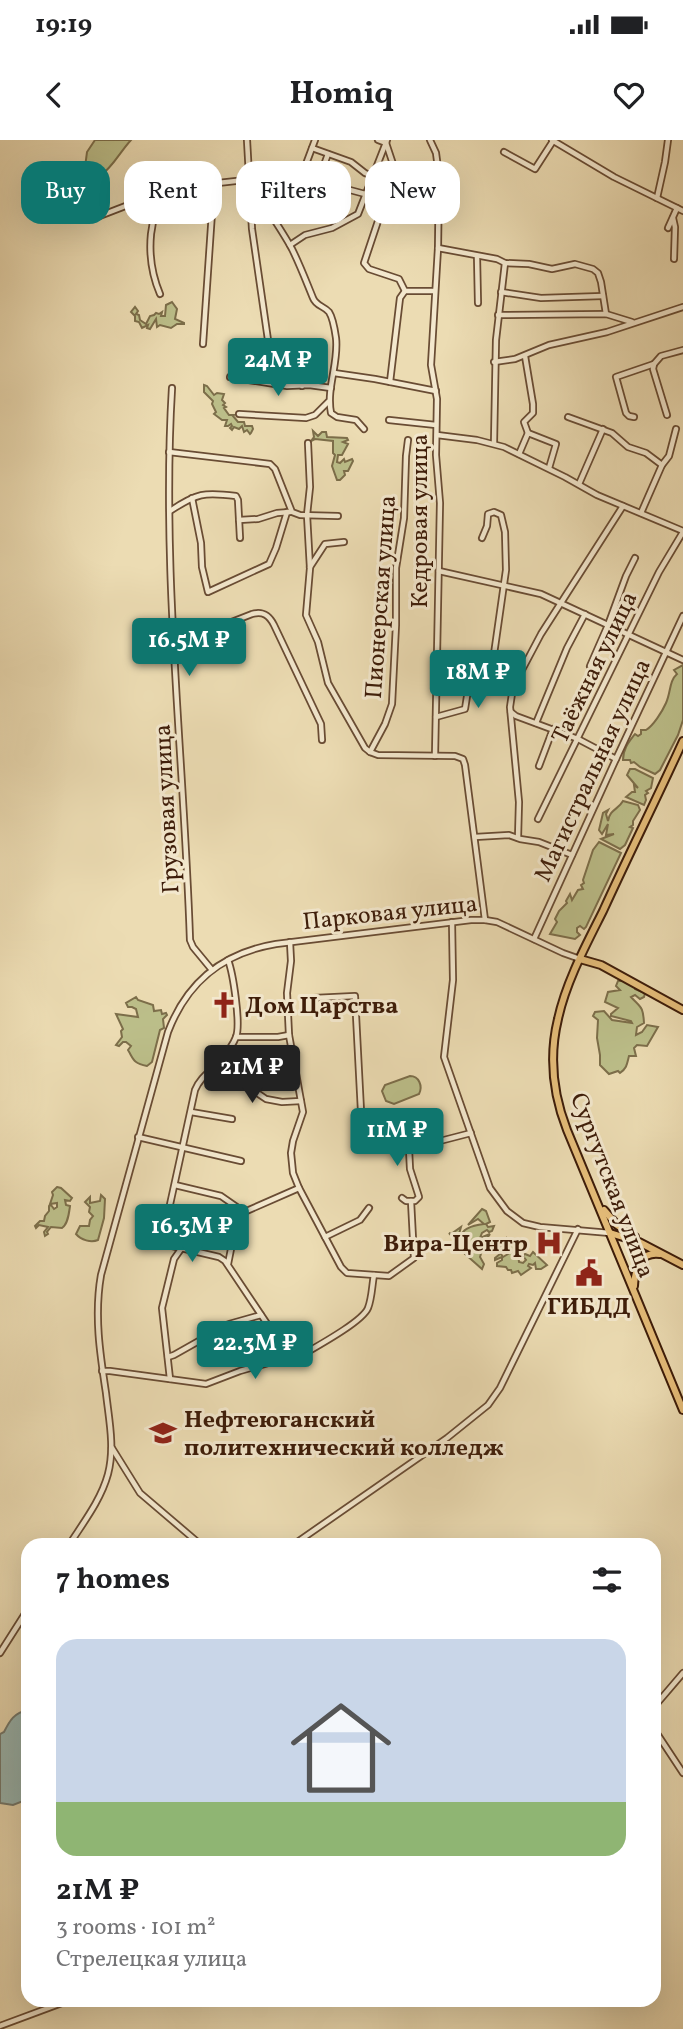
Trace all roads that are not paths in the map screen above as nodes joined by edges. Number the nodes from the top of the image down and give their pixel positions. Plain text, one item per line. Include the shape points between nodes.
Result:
1 (247, 140) edge
2 (315, 140) edge
3 (378, 140) edge
4 (430, 140) edge
5 (668, 140) edge
6 (552, 141) edge
7 (387, 142) edge
8 (312, 149) junction
9 (504, 152) dead end
10 (328, 154) junction
11 (248, 161) edge
12 (308, 161) edge
13 (325, 161) edge
14 (379, 161) edge
15 (365, 173) edge
16 (351, 190) edge
17 (365, 194) joint
18 (656, 198) junction
19 (677, 208) junction
20 (683, 211) edge
21 (673, 218) junction
22 (153, 224) edge
23 (212, 224) edge
24 (252, 224) edge
25 (276, 224) edge
26 (668, 228) dead end
27 (290, 245) junction
28 (438, 248) junction
29 (477, 256) junction
30 (674, 259) dead end
31 (505, 263) junction
32 (434, 290) junction
33 (405, 291) junction
34 (501, 292) junction
35 (159, 294) dead end
36 (603, 296) junction
37 (478, 303) dead end
38 (683, 307) edge
39 (606, 314) junction
40 (498, 315) junction
41 (633, 322) junction
42 (203, 344) dead end
43 (683, 350) edge
44 (525, 356) junction
45 (494, 362) junction
46 (653, 364) junction
47 (334, 373) junction
48 (230, 377) dead end
49 (390, 382) junction
50 (302, 386) junction
51 (172, 388) dead end
52 (331, 388) junction
53 (436, 391) junction
54 (328, 401) junction
55 (239, 414) dead end
56 (667, 415) dead end
57 (568, 417) dead end
58 (634, 417) dead end
59 (389, 420) dead end
60 (437, 425) junction
61 (364, 429) dead end
62 (603, 429) junction
63 (676, 429) dead end
64 (528, 433) junction
65 (437, 435) junction
66 (408, 440) dead end
67 (309, 443) dead end
68 (494, 444) junction
69 (169, 452) junction
70 (519, 454) junction
71 (662, 465) junction
72 (549, 468) junction
73 (579, 484) junction
74 (191, 498) junction
75 (623, 506) junction
76 (170, 512) junction
77 (289, 512) junction
78 (641, 513) junction
79 (307, 515) junction
80 (338, 516) dead end
81 (239, 520) junction
82 (683, 532) edge
83 (240, 538) dead end
84 (482, 538) dead end
85 (344, 542) dead end
86 (635, 558) dead end
87 (310, 568) junction
88 (438, 571) junction
89 (505, 586) junction
90 (562, 603) junction
91 (584, 614) junction
92 (683, 617) edge
93 (608, 625) junction
94 (629, 635) junction
95 (174, 647) junction
96 (666, 652) junction
97 (494, 654) dead end
98 (683, 660) edge
99 (472, 664) dead end
100 (590, 666) dead end
101 (511, 712) junction
102 (436, 718) junction
103 (536, 723) junction
104 (553, 729) junction
105 (578, 739) junction
106 (322, 740) dead end
107 (683, 741) edge
108 (370, 752) junction
109 (435, 756) junction
110 (615, 759) junction
111 (539, 766) dead end
112 (538, 819) dead end
113 (475, 837) junction
114 (518, 838) junction
115 (572, 855) junction
116 (485, 920) junction
117 (452, 922) junction
118 (534, 939) junction
119 (290, 942) junction
120 (580, 959) junction
121 (228, 960) junction
122 (212, 970) junction
123 (314, 998) dead end
124 (683, 1010) edge
125 (289, 1035) junction
126 (236, 1037) junction
127 (216, 1065) junction
128 (301, 1101) junction
129 (191, 1112) junction
130 (232, 1119) dead end
131 (365, 1128) junction
132 (471, 1133) junction
133 (138, 1137) junction
134 (382, 1144) junction
135 (183, 1148) junction
136 (409, 1149) junction
137 (241, 1161) dead end
138 (175, 1185) junction
139 (299, 1188) junction
140 (402, 1198) dead end
141 (411, 1201) junction
142 (598, 1203) junction
143 (369, 1208) dead end
144 (244, 1212) junction
145 (578, 1229) junction
146 (610, 1233) junction
147 (325, 1237) junction
148 (181, 1249) junction
149 (657, 1250) junction
150 (229, 1253) junction
151 (667, 1256) junction
152 (219, 1257) junction
153 (228, 1264) junction
154 (683, 1265) edge
155 (374, 1275) junction
156 (634, 1291) junction
157 (261, 1315) junction
158 (168, 1357) junction
159 (289, 1357) junction
160 (102, 1371) junction
161 (170, 1379) junction
162 (683, 1410) edge
163 (112, 1447) junction
164 (119, 1461) junction
165 (110, 1464) junction
166 (73, 1538) edge
167 (193, 1538) edge
168 (303, 1538) edge
169 (21, 1620) edge
170 (0, 1653) edge
171 (683, 1673) edge
172 (661, 1699) edge
173 (661, 1739) edge
174 (683, 1773) edge
175 (52, 2007) edge
176 (0, 2026) edge

1 - 11 street
2 - 8 street
3 - 7 street
4 - 28 street, Кедровая улица via 439,170
5 - 18 street
6 - 9 street via 535,169
6 - 18 street
7 - 14 street
7 - 33 street via 397,182 383,206 364,263 399,279
8 - 10 street
8 - 12 street
10 - 13 street
10 - 15 street
16 - 17 street
17 - 27 street via 354,217
18 - 19 street
19 - 20 street
19 - 21 street
21 - 26 street
21 - 30 street
22 - 35 street via 150,247
23 - 42 street
24 - 50 street via 268,340 293,355
25 - 27 street
27 - 47 street via 314,301 331,316 336,343
28 - 29 street
28 - 32 street, Кедровая улица
29 - 31 street
29 - 37 street
31 - 34 street
31 - 36 street via 556,270 575,264 593,269
32 - 33 street
32 - 53 street, Кедровая улица via 431,365
33 - 49 street via 400,298
34 - 36 street via 541,298
34 - 40 street
36 - 39 street
38 - 41 street
39 - 40 street
39 - 41 street
40 - 45 street
41 - 44 street
43 - 46 street via 661,356
44 - 45 street
44 - 64 street via 533,404 533,413 524,422
45 - 68 street
46 - 56 street
46 - 58 street via 616,377 626,413
47 - 49 street
47 - 52 street
48 - 50 street
49 - 53 street
50 - 52 street
51 - 69 street, Грузовая улица
52 - 54 street
53 - 60 street, Кедровая улица
54 - 55 street via 306,418
54 - 61 street via 332,415 356,420
57 - 62 street
59 - 60 street
60 - 65 street, Кедровая улица
62 - 71 street
62 - 73 street
63 - 71 street
64 - 70 street
64 - 72 street via 556,444
65 - 68 street
65 - 88 street, Кедровая улица
66 - 108 street, Пионерская улица via 396,568 391,704
67 - 79 street
68 - 70 street
69 - 76 street, Грузовая улица
69 - 77 street via 272,465
70 - 72 street
71 - 78 street
72 - 73 street
73 - 75 street
74 - 76 street
74 - 77 street via 208,592 269,564
74 - 81 street via 210,493 236,496
75 - 78 street
75 - 90 street
76 - 95 street, Грузовая улица
77 - 79 street
77 - 81 street
78 - 82 street
79 - 80 street
79 - 87 street
81 - 83 street
82 - 94 street, Таёжная улица
84 - 89 street via 488,514 502,515
85 - 87 street via 325,544
86 - 93 street
87 - 108 street via 306,615 328,683
88 - 89 street
88 - 102 street, Кедровая улица
89 - 90 street
89 - 97 street
90 - 91 street
90 - 101 street via 516,681
91 - 93 street
91 - 103 street
92 - 96 street, Магистральная улица
93 - 94 street
93 - 100 street
94 - 96 street
94 - 105 street, Таёжная улица
95 - 106 street via 252,614 267,614 321,724
95 - 122 street, Грузовая улица via 190,940
96 - 98 street
96 - 110 street, Магистральная улица
99 - 102 street via 465,709
101 - 103 street
101 - 114 street
102 - 109 street, Кедровая улица
103 - 104 street
104 - 105 street
104 - 111 street
105 - 110 street
105 - 112 street, Таёжная улица
107 - 120 main road, Сургутская улица
108 - 109 street
109 - 113 street via 458,756 464,761
110 - 115 street, Магистральная улица
113 - 114 street
113 - 116 street
114 - 115 street
115 - 118 street, Магистральная улица
116 - 117 street, Парковая улица
116 - 118 street, Парковая улица
117 - 119 street, Парковая улица
117 - 132 street via 453,980 444,1057
118 - 120 street, Парковая улица
119 - 121 street, Парковая улица via 256,948
119 - 125 street
120 - 124 main road, Парковая улица via 601,965
120 - 142 main road, Сургутская улица via 558,1019 554,1084 563,1120
121 - 122 street, Парковая улица
121 - 126 street
122 - 133 street, Парковая улица via 190,989 176,1012
123 - 131 street via 355,996
125 - 126 street
125 - 128 street
126 - 127 street
127 - 128 street via 266,1099
127 - 129 street via 198,1084
128 - 139 street via 302,1118 291,1150
129 - 130 street
129 - 135 street
131 - 134 street
131 - 134 street via 358,1132 361,1138
132 - 136 street
132 - 145 street via 490,1188 512,1216 528,1225
133 - 135 street
133 - 160 street, Парковая улица via 98,1291
134 - 136 street
135 - 137 street
135 - 138 street
136 - 141 street via 419,1197
138 - 144 street via 221,1196
138 - 148 street via 168,1245
139 - 144 street
139 - 147 street
140 - 141 street
141 - 155 street via 414,1258 389,1276
142 - 146 main road, Сургутская улица
142 - 149 main road via 617,1225
143 - 147 street via 360,1220
144 - 150 street
145 - 146 street
145 - 168 street via 493,1400 447,1438
146 - 149 main road
146 - 156 main road, Сургутская улица
147 - 155 street via 344,1272
148 - 152 street
148 - 158 street via 174,1259 162,1308
149 - 151 main road
150 - 152 street
150 - 153 street
151 - 154 main road
151 - 156 main road via 652,1253 642,1259
152 - 153 street
153 - 157 street
155 - 159 street via 364,1314 292,1361
156 - 162 main road, Сургутская улица
157 - 158 street via 232,1323
157 - 159 street
158 - 161 street
159 - 161 street via 208,1384
160 - 161 street
160 - 163 street, Парковая улица
163 - 164 street
163 - 165 street
164 - 165 street
164 - 167 street via 140,1493
165 - 166 street via 102,1490
169 - 170 street
171 - 172 street
173 - 174 street
175 - 176 street

